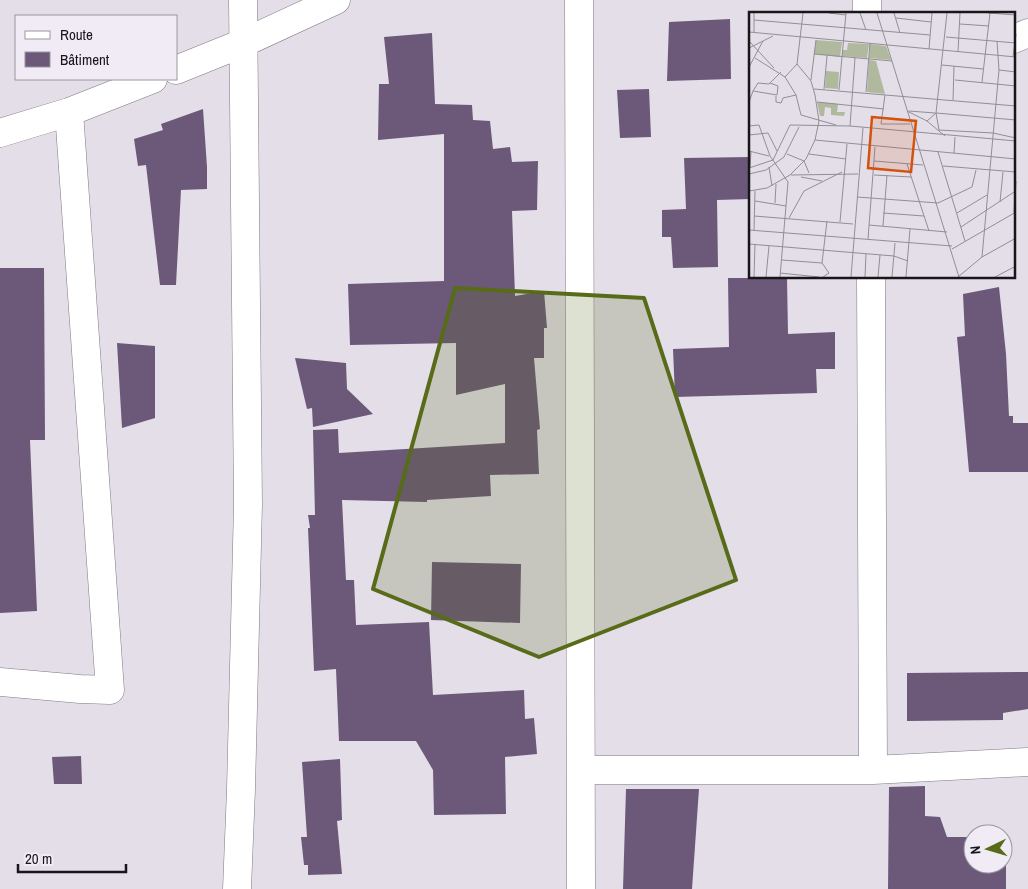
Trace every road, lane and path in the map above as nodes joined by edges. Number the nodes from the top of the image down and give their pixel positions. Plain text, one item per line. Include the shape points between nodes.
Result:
1 (243, 0) edge
2 (336, 0) edge
3 (580, 0) edge
4 (1028, 33) edge
5 (1016, 38) edge
6 (243, 43) junction
7 (178, 69) edge
8 (150, 80) edge
9 (69, 112) junction
10 (0, 132) edge
11 (871, 279) edge
12 (0, 682) edge
13 (1028, 762) edge
14 (581, 770) junction
15 (873, 770) junction
16 (237, 889) edge
17 (582, 889) edge

1 - 6 street
2 - 6 street
3 - 14 street
4 - 5 street
6 - 7 street
6 - 16 street via 248,504
8 - 9 street
9 - 10 street
9 - 12 street via 110,690
11 - 15 street
13 - 15 street
14 - 15 street
14 - 17 street

